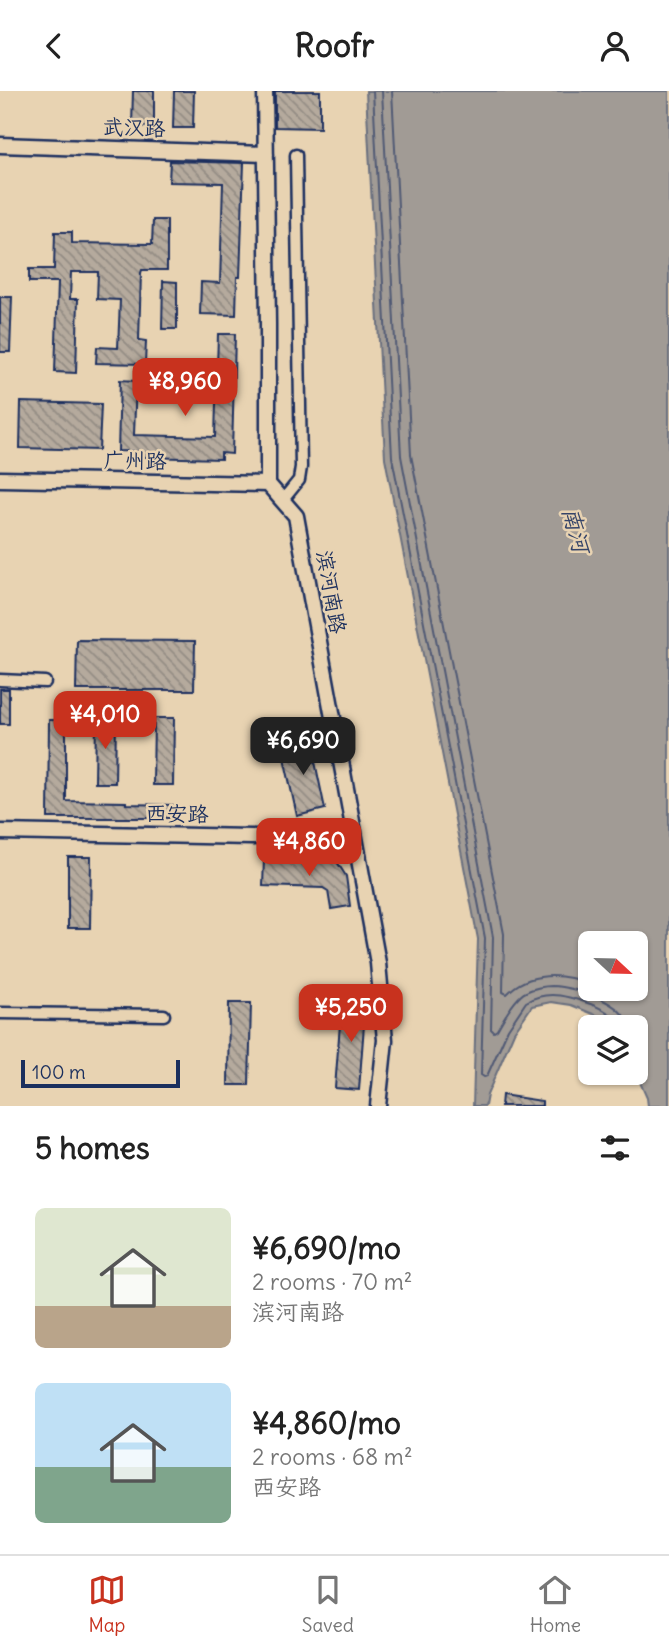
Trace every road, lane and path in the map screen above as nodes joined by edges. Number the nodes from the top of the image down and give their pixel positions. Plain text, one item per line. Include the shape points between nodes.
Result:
1 (265, 91) edge
2 (0, 145) edge
3 (266, 154) junction
4 (296, 155) dead end
5 (0, 479) edge
6 (268, 484) junction
7 (282, 501) junction
8 (0, 680) edge
9 (45, 682) dead end
10 (0, 832) edge
11 (354, 839) junction
12 (0, 1013) edge
13 (164, 1015) dead end
14 (378, 1106) edge

1 - 3 main road
2 - 3 main road, 武汉路
3 - 6 main road
4 - 7 street via 301,467 299,480
5 - 6 main road, 广州路
6 - 7 main road, 滨河南路
7 - 11 main road, 滨河南路 via 296,516
8 - 9 street
10 - 11 main road, 西安路
11 - 14 main road, 滨河南路 via 379,976 385,1040
12 - 13 street

